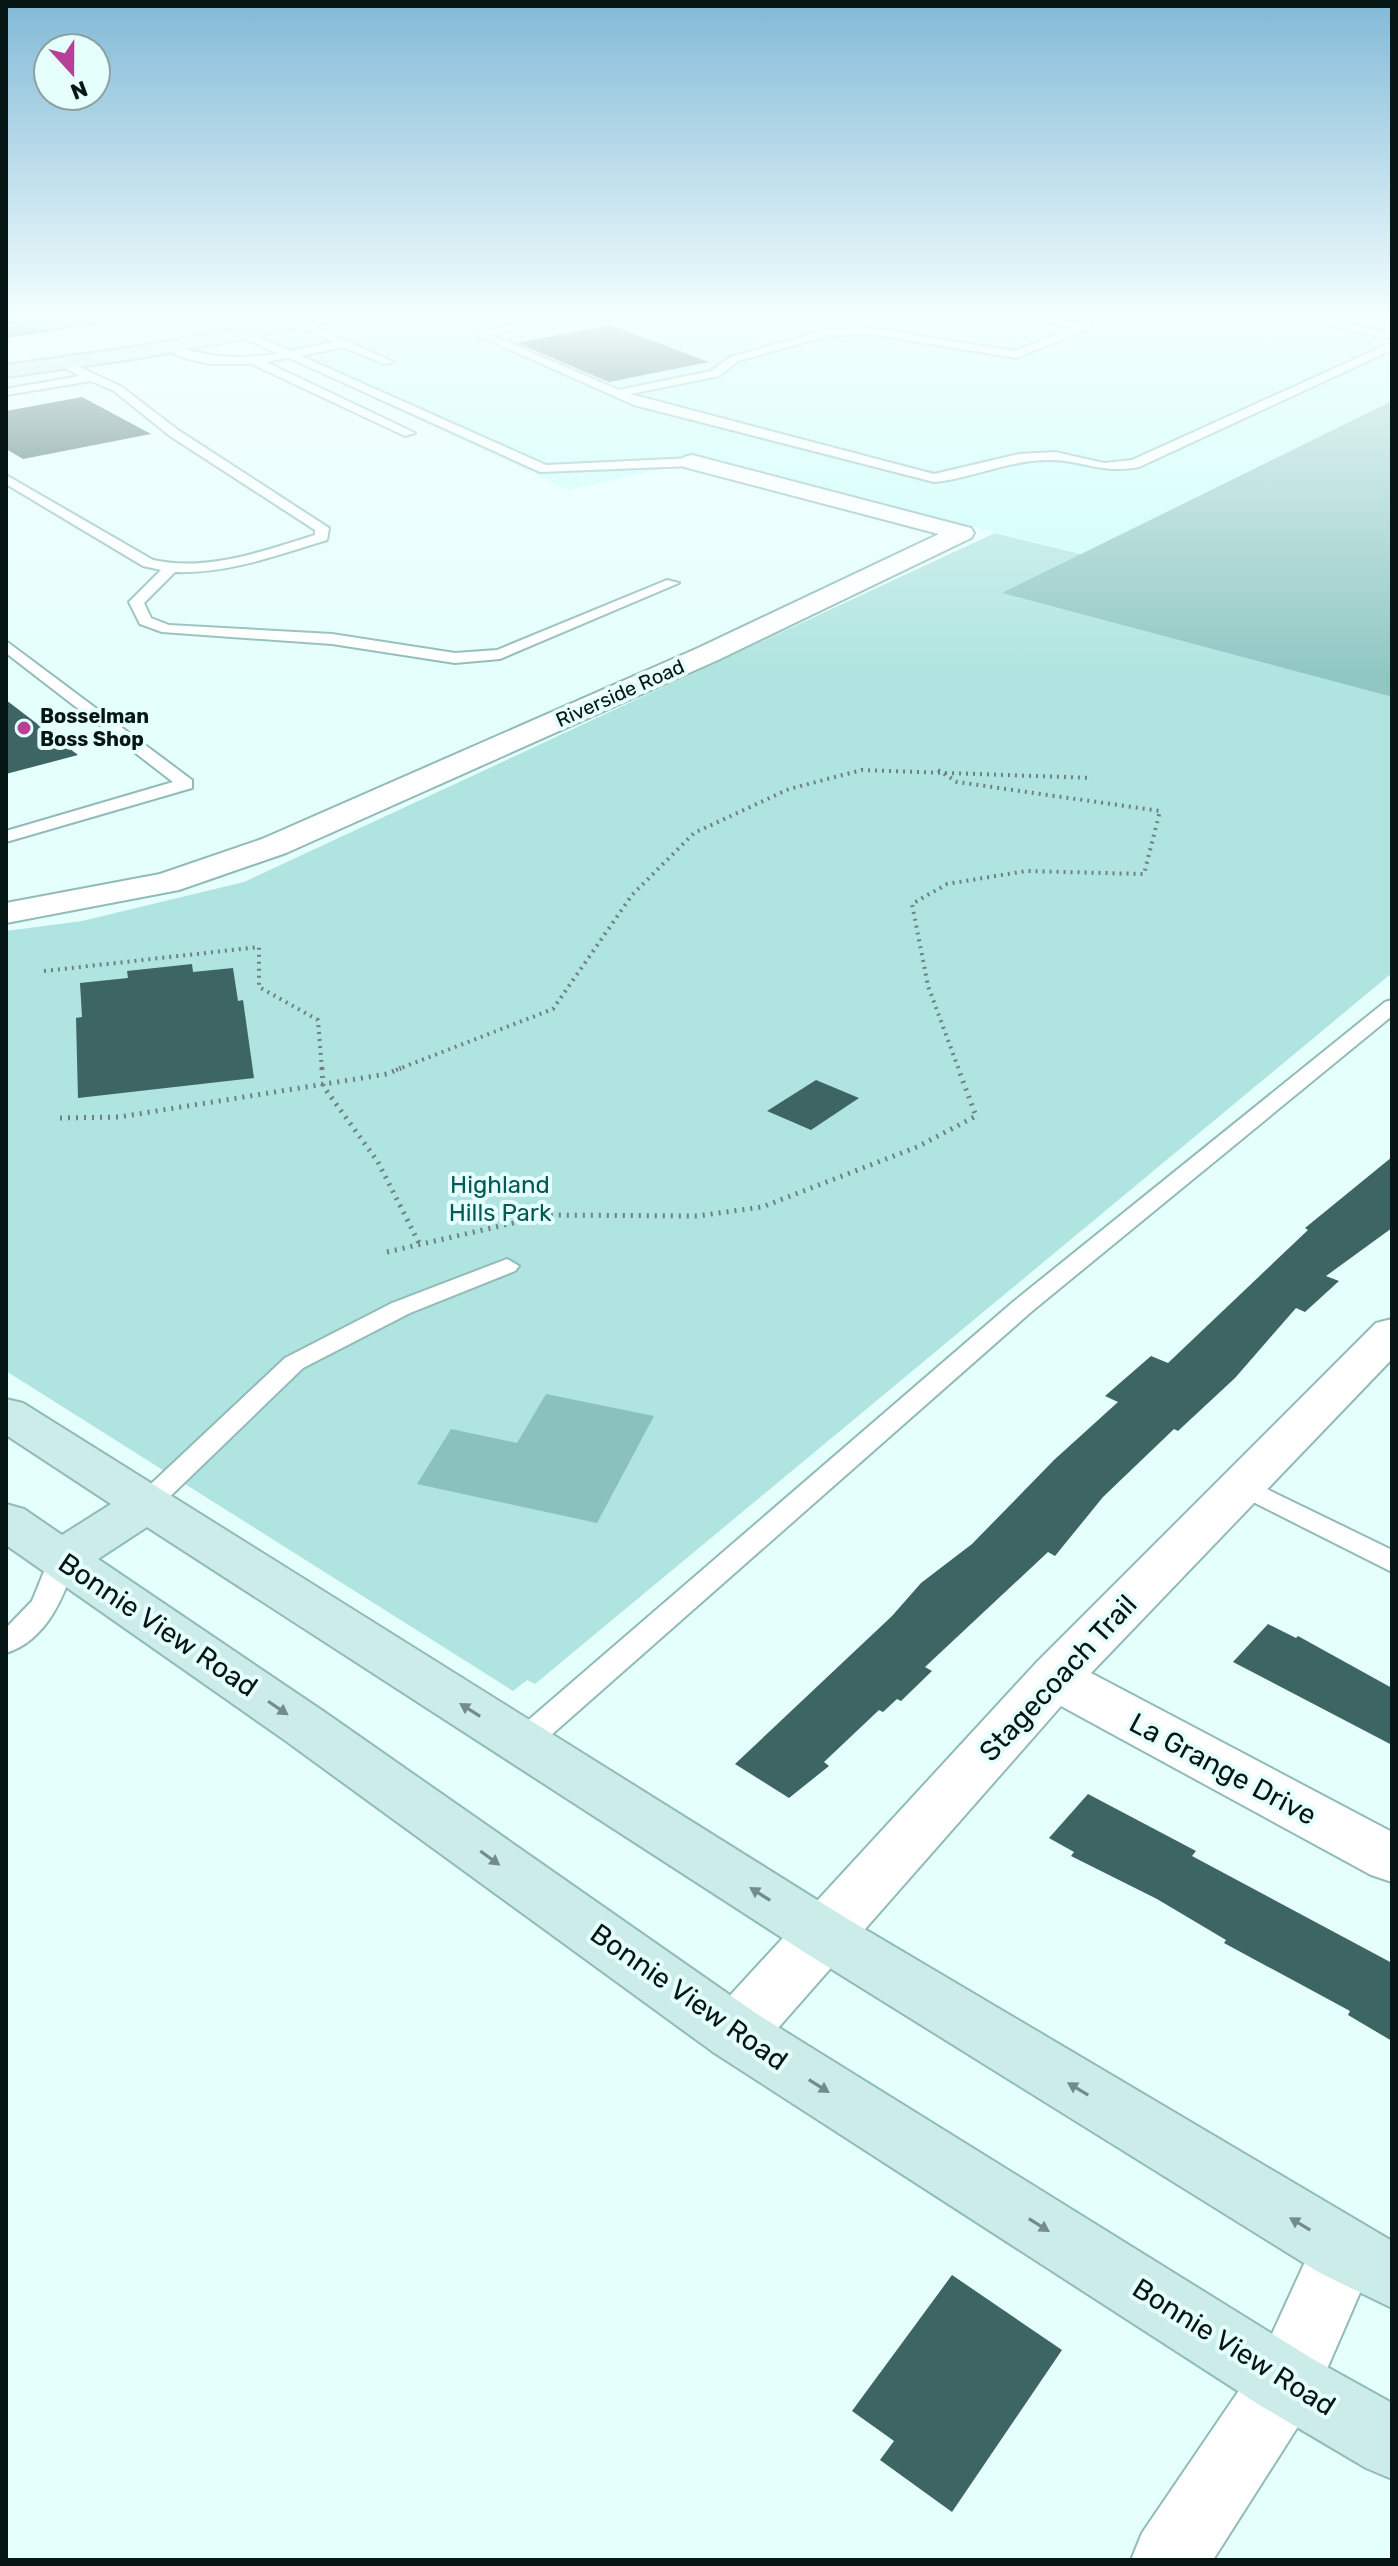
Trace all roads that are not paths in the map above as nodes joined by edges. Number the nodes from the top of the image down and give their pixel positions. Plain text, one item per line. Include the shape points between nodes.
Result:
1 (178, 436) edge
2 (471, 436) edge
3 (774, 436) edge
4 (1197, 436) edge
5 (692, 462) joint
6 (6, 479) edge
7 (169, 570) junction
8 (672, 583) dead end
9 (6, 646) edge
10 (6, 837) edge
11 (6, 913) edge
12 (1392, 1006) edge
13 (507, 1266) dead end
14 (1391, 1334) edge
15 (6, 1414) edge
16 (1242, 1486) junction
17 (146, 1504) junction
18 (6, 1521) edge
19 (62, 1559) junction
20 (1392, 1562) edge
21 (6, 1643) edge
22 (1054, 1678) junction
23 (522, 1743) junction
24 (1392, 1859) edge
25 (825, 1935) junction
26 (735, 2033) junction
27 (1368, 2263) edge
28 (1286, 2382) junction
29 (1392, 2443) edge
30 (1169, 2560) edge

1 - 7 lane via 322,528 322,537 206,567
2 - 5 lane via 544,469
3 - 4 lane via 934,478 1019,458 1055,456 1104,467 1135,464
5 - 11 street, Riverside Road via 962,533 708,654 274,846 167,883
6 - 7 lane via 148,563
7 - 8 lane via 136,602 145,621 167,629 395,646 455,658 500,654
9 - 10 lane via 186,784
12 - 23 lane via 1022,1307
13 - 17 lane via 401,1308 294,1363
14 - 16 street, Stagecoach Trail
15 - 17 main road
16 - 20 lane
16 - 22 street, Stagecoach Trail
17 - 19 main road
23 -> 17 main road
18 - 19 main road, Bonnie View Road
19 - 21 lane via 51,1600
19 -> 26 main road, Bonnie View Road
22 - 24 street, La Grange Drive
22 - 25 street, Stagecoach Trail
25 -> 23 main road
25 - 26 street, Stagecoach Trail
27 -> 25 main road
26 -> 28 main road, Bonnie View Road
27 - 28 street
28 - 29 main road, Bonnie View Road
28 - 30 street

